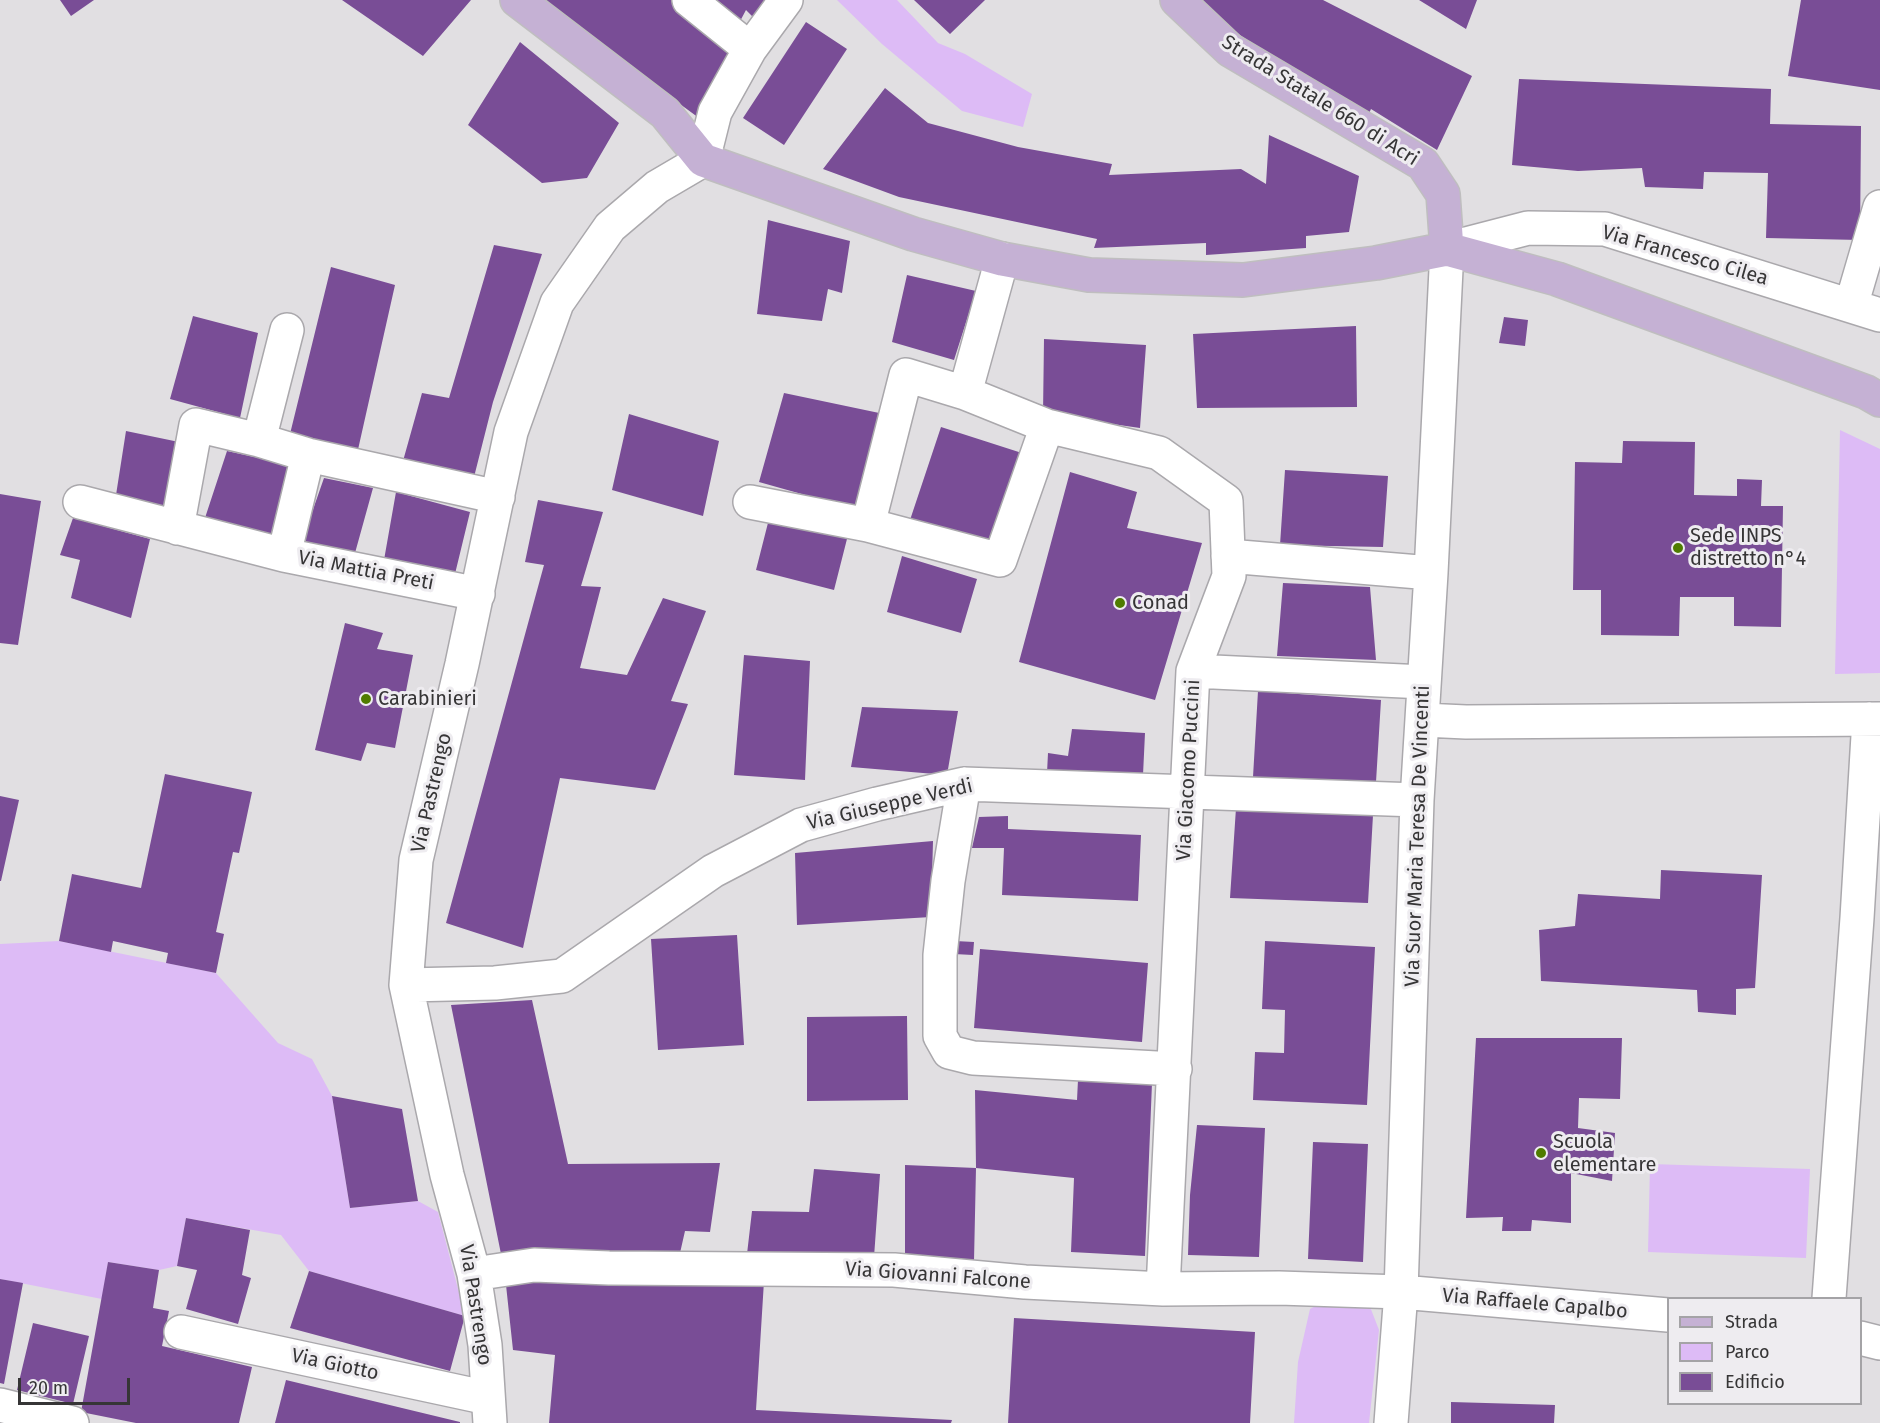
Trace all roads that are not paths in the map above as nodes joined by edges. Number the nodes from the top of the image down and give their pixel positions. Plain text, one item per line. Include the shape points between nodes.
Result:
1 (517, 0) edge
2 (689, 0) edge
3 (786, 0) edge
4 (1176, 0) edge
5 (750, 49) junction
6 (703, 160) junction
7 (1880, 207) edge
8 (1447, 249) junction
9 (1002, 259) junction
10 (1865, 311) edge
11 (286, 330) dead end
12 (965, 393) junction
13 (1875, 395) edge
14 (1047, 426) junction
15 (259, 440) junction
16 (308, 455) junction
17 (498, 497) junction
18 (80, 502) dead end
19 (750, 502) dead end
20 (868, 525) junction
21 (177, 528) junction
22 (284, 555) junction
23 (1228, 556) junction
24 (1431, 573) junction
25 (478, 594) junction
26 (1193, 671) junction
27 (1424, 682) junction
28 (1875, 719) edge
29 (1423, 720) junction
30 (964, 784) junction
31 (1188, 791) junction
32 (1417, 800) junction
33 (1869, 919) edge
34 (406, 985) junction
35 (1175, 1069) junction
36 (474, 1274) junction
37 (1163, 1288) junction
38 (1401, 1292) junction
39 (1829, 1297) edge
40 (1667, 1315) edge
41 (181, 1332) dead end
42 (1862, 1338) edge
43 (1880, 1343) edge
44 (0, 1405) edge
45 (489, 1411) edge
46 (72, 1423) edge
47 (1391, 1423) edge

1 - 6 main road via 665,113
2 - 5 street
3 - 5 street
4 - 8 main road, Strada Statale 660 di Acri via 1230,50 1423,164 1443,194
5 - 6 street via 715,112
6 - 9 main road via 913,234
6 - 17 street, Via Pastrengo via 657,187 610,227 557,303 512,432
7 - 10 street, Via Francesco Cilea
8 - 9 main road via 1376,263 1243,280 1089,275
8 - 10 street, Via Francesco Cilea via 1528,228 1605,230
8 - 13 main road via 1557,279
8 - 24 street, Via Suor Maria Teresa De Vincenti
9 - 12 street
11 - 15 street
12 - 14 street, Via Giacomo Puccini
12 - 20 street, Via Giacomo Puccini via 906,375
14 - 20 street via 1000,560
14 - 23 street, Via Giacomo Puccini via 1159,453 1226,501
15 - 16 street
15 - 21 street via 196,425
16 - 17 street
16 - 22 street, Via Mattia Preti
17 - 25 street, Via Pastrengo
18 - 21 street
19 - 20 street
21 - 22 street
22 - 25 street, Via Mattia Preti
23 - 24 street
23 - 26 street, Via Giacomo Puccini via 1229,576
24 - 27 street, Via Suor Maria Teresa De Vincenti
25 - 34 street, Via Pastrengo via 416,860
26 - 27 street
26 - 31 street, Via Giacomo Puccini
27 - 29 street, Via Suor Maria Teresa De Vincenti
28 - 29 street
28 - 33 street
29 - 32 street, Via Suor Maria Teresa De Vincenti
30 - 31 street, Via Giuseppe Verdi
30 - 34 street, Via Giuseppe Verdi via 801,825 713,871 562,976 495,983
30 - 35 street via 940,955 940,1036 949,1052 973,1058
31 - 32 street, Via Giuseppe Verdi
31 - 35 street, Via Giacomo Puccini
32 - 38 street, Via Suor Maria Teresa De Vincenti
33 - 39 street
34 - 36 street, Via Pastrengo via 447,1175
35 - 37 street, Via Giacomo Puccini
36 - 37 street, Via Giovanni Falcone via 534,1265 894,1270 1025,1282
36 - 45 street, Via Pastrengo via 485,1345
37 - 38 street, Via Giovanni Falcone
38 - 40 street, Via Raffaele Capalbo
38 - 47 street, Via Suor Maria Teresa De Vincenti
41 - 45 street, Via Giotto
42 - 43 street
44 - 46 street

